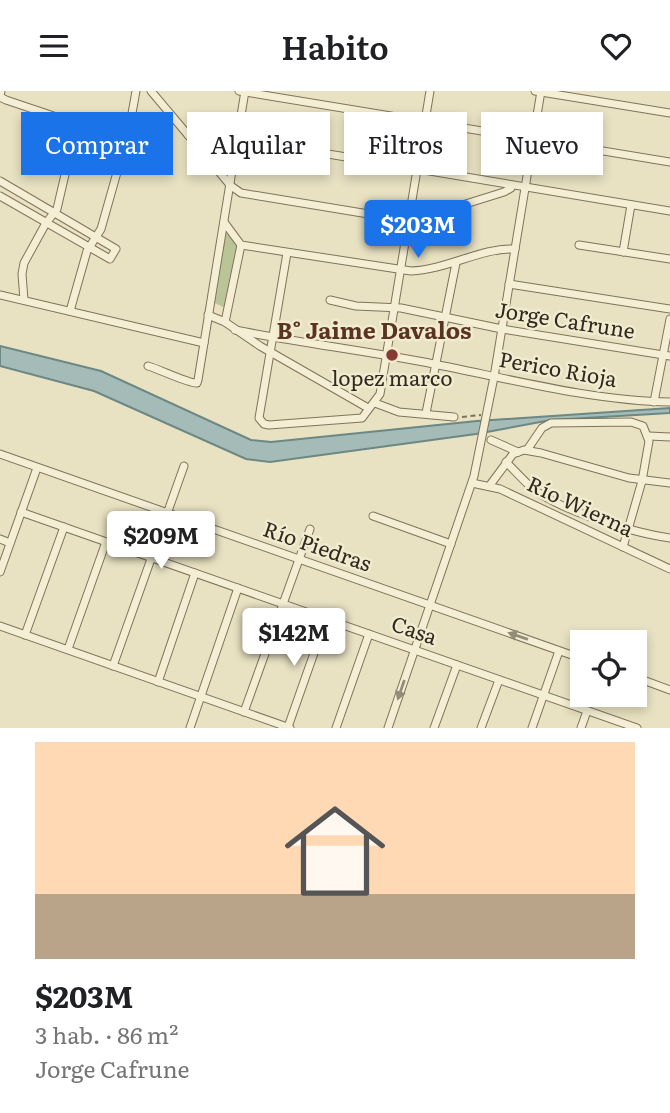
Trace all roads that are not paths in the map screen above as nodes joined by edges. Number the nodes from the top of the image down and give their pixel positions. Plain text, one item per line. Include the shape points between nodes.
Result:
1 (1, 91) edge
2 (136, 91) edge
3 (152, 91) edge
4 (239, 91) edge
5 (245, 91) edge
6 (430, 91) edge
7 (539, 91) edge
8 (0, 97) edge
9 (44, 112) edge
10 (132, 112) edge
11 (242, 112) edge
12 (367, 112) edge
13 (427, 112) edge
14 (536, 112) edge
15 (670, 113) edge
16 (187, 134) edge
17 (603, 151) edge
18 (670, 162) edge
19 (64, 175) edge
20 (116, 175) edge
21 (222, 175) edge
22 (233, 175) edge
23 (417, 175) edge
24 (449, 175) edge
25 (527, 175) edge
26 (0, 181) edge
27 (512, 185) junction
28 (231, 186) junction
29 (525, 187) junction
30 (0, 196) edge
31 (631, 205) junction
32 (670, 211) edge
33 (54, 212) junction
34 (411, 221) junction
35 (224, 222) junction
36 (46, 223) junction
37 (97, 237) junction
38 (579, 244) dead end
39 (241, 245) junction
40 (90, 247) junction
41 (515, 249) junction
42 (623, 252) junction
43 (287, 253) junction
44 (670, 259) edge
45 (456, 263) junction
46 (402, 270) junction
47 (509, 284) junction
48 (0, 295) edge
49 (24, 300) junction
50 (330, 300) dead end
51 (396, 308) junction
52 (670, 309) edge
53 (70, 311) junction
54 (208, 315) junction
55 (444, 317) junction
56 (670, 319) edge
57 (225, 322) junction
58 (502, 329) junction
59 (235, 330) junction
60 (274, 336) junction
61 (204, 343) junction
62 (271, 351) junction
63 (388, 355) junction
64 (666, 356) edge
65 (435, 364) junction
66 (148, 366) dead end
67 (494, 377) junction
68 (654, 402) junction
69 (670, 402) edge
70 (369, 409) junction
71 (426, 413) junction
72 (454, 417) road end
73 (649, 436) junction
74 (670, 437) edge
75 (491, 440) dead end
76 (527, 450) junction
77 (518, 452) junction
78 (0, 454) edge
79 (506, 462) junction
80 (184, 466) dead end
81 (37, 468) junction
82 (642, 481) junction
83 (472, 483) junction
84 (670, 483) edge
85 (490, 485) junction
86 (21, 512) junction
87 (167, 514) junction
88 (373, 516) dead end
89 (64, 527) junction
90 (310, 529) dead end
91 (628, 530) junction
92 (670, 538) edge
93 (0, 539) edge
94 (106, 542) junction
95 (10, 543) junction
96 (451, 544) junction
97 (623, 547) junction
98 (151, 557) junction
99 (299, 559) junction
100 (670, 569) edge
101 (0, 572) edge
102 (195, 573) junction
103 (238, 588) junction
104 (283, 604) junction
105 (429, 605) junction
106 (326, 619) junction
107 (0, 627) edge
108 (369, 634) junction
109 (25, 635) junction
110 (68, 649) junction
111 (415, 650) junction
112 (559, 650) junction
113 (570, 654) edge
114 (457, 665) junction
115 (113, 666) junction
116 (499, 680) junction
117 (647, 681) edge
118 (158, 682) junction
119 (670, 690) edge
120 (544, 695) junction
121 (200, 697) junction
122 (587, 711) junction
123 (244, 712) junction
124 (632, 727) edge
125 (190, 728) edge
126 (289, 728) edge
127 (335, 728) edge
128 (388, 728) edge
129 (434, 728) edge
130 (481, 728) edge
131 (532, 728) edge
132 (581, 728) edge

1 - 8 street
2 - 10 street
3 - 16 street
4 - 5 street
5 - 11 street
5 - 12 street
6 - 13 street
7 - 14 street
7 - 15 street
8 - 9 street
17 - 18 street
19 - 33 street
20 - 37 street
21 - 28 street
22 - 28 street
23 - 34 street
24 - 27 street
25 - 29 street
26 - 33 street
27 - 29 street
27 - 34 street via 504,193
28 - 34 street via 241,193
28 - 35 street
29 - 31 street
29 - 41 street
30 - 36 street
31 - 32 street
31 - 42 street
33 - 36 street
33 - 37 street
34 - 46 street
35 - 39 street
35 - 54 street
36 - 40 street
36 - 49 street via 23,268
37 - 40 street
37 - 40 street via 116,249 110,259
38 - 42 street
39 - 43 street
39 - 57 street
40 - 53 street
41 - 45 street
41 - 47 street
42 - 44 street
43 - 46 street
43 - 60 street
45 - 46 street
45 - 55 street
46 - 51 street
47 - 52 street
47 - 58 street
48 - 49 street
49 - 53 street
50 - 51 street, Jorge Cafrune
51 - 55 street, Jorge Cafrune
51 - 63 street
53 - 61 street
54 - 57 street
54 - 61 street
55 - 58 street, Jorge Cafrune
55 - 65 street
56 - 64 street
57 - 59 street
58 - 64 street, Jorge Cafrune
58 - 67 street
59 - 60 street, Perico Rioja
59 - 62 street
60 - 62 street
60 - 63 street, Perico Rioja
61 - 66 street via 197,383
62 - 70 street
62 - 70 street via 259,418 269,425 352,420
63 - 65 street, Perico Rioja
63 - 70 street via 380,394
64 - 68 street
65 - 67 street, Perico Rioja
65 - 71 street
67 - 68 street, Perico Rioja
67 - 83 street
68 - 69 street, Perico Rioja
70 - 71 street
71 - 72 street
73 - 74 street
73 - 76 street via 643,426 631,422 551,423
73 - 82 street
75 - 77 street
76 - 77 street
76 - 82 street
77 - 79 street
78 - 81 street, Río Piedras
79 - 85 street
79 - 91 street via 544,496
80 - 87 street
81 - 86 street
81 - 87 street, Río Piedras
82 - 84 street
82 - 91 street
83 - 85 street, Río Wierna
83 - 96 street
85 - 97 street, Río Wierna
86 - 89 street, Casa
86 - 95 street
87 - 98 street
87 - 99 street, Río Piedras
88 - 96 street
89 - 94 street, Casa
89 - 109 street
90 - 99 street
91 - 92 street
91 - 97 street
93 - 95 street
94 - 98 street, Casa
94 - 110 street
95 - 101 street
96 - 105 street
97 - 100 street, Río Wierna
98 - 102 street, Casa
98 - 115 street
99 - 104 street
99 - 105 street, Río Piedras
102 - 103 street, Casa
102 - 118 street
103 - 104 street, Casa
103 - 121 street
104 - 106 street, Casa
104 - 123 street
105 - 111 street
112 -> 105 street, Río Piedras
106 - 108 street, Casa
106 - 126 street
107 - 109 street
108 - 111 street, Casa
108 - 127 street
109 - 110 street
110 - 115 street
111 - 114 street, Casa
111 -> 128 street
112 - 113 street, Río Piedras
112 - 120 street
114 - 116 street, Casa
114 - 129 street
115 - 118 street
116 - 120 street, Casa
116 - 130 street
117 - 119 street
118 - 121 street
120 - 122 street, Casa
120 - 131 street
121 - 123 street
121 - 125 street
122 - 124 street, Casa
122 - 132 street
123 - 126 street

